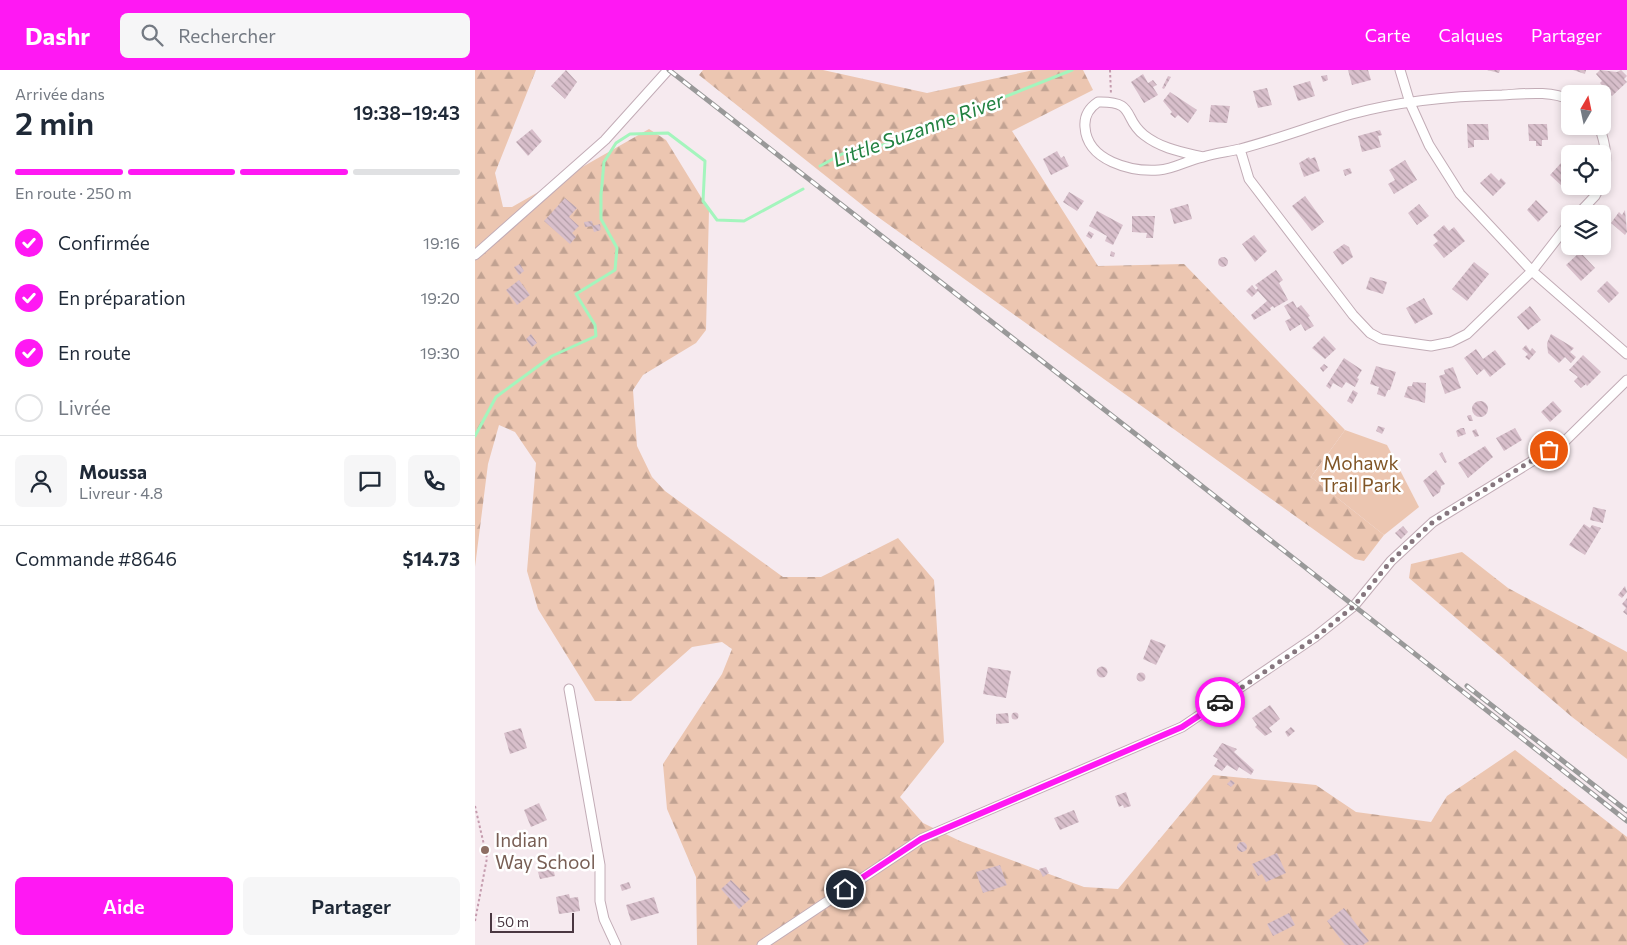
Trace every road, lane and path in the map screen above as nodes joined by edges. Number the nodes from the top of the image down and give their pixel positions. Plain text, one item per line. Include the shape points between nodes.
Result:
1 (668, 70) edge
2 (1110, 70) edge
3 (1400, 70) edge
4 (1561, 98) edge
5 (1112, 101) junction
6 (1410, 103) junction
7 (1240, 149) junction
8 (1203, 156) junction
9 (1595, 195) edge
10 (1586, 205) edge
11 (1561, 234) edge
12 (475, 255) edge
13 (1532, 271) junction
14 (1627, 354) edge
15 (1627, 380) edge
16 (569, 689) dead end
17 (475, 806) edge
18 (480, 889) junction
19 (475, 890) edge
20 (475, 921) edge
21 (616, 945) edge
22 (762, 945) edge

1 - 12 street via 605,140
2 - 5 path
3 - 6 street
4 - 6 street via 1537,93
5 - 8 street via 1121,104 1143,134 1156,143 1171,150
5 - 8 street via 1097,102 1091,106 1084,125 1092,146 1108,160 1125,168 1162,170
6 - 7 street via 1354,114
6 - 13 street via 1429,145 1460,194
7 - 8 street
7 - 13 street via 1249,179 1353,315 1370,333 1381,339 1431,346 1451,342 1467,334
9 - 10 street
11 - 13 street
13 - 14 street
15 - 22 street via 1565,441 1433,522 1391,561 1359,601 1315,638 1182,727 921,839
16 - 21 street via 600,865 600,901
17 - 18 path via 487,858
18 - 19 path
18 - 20 path

